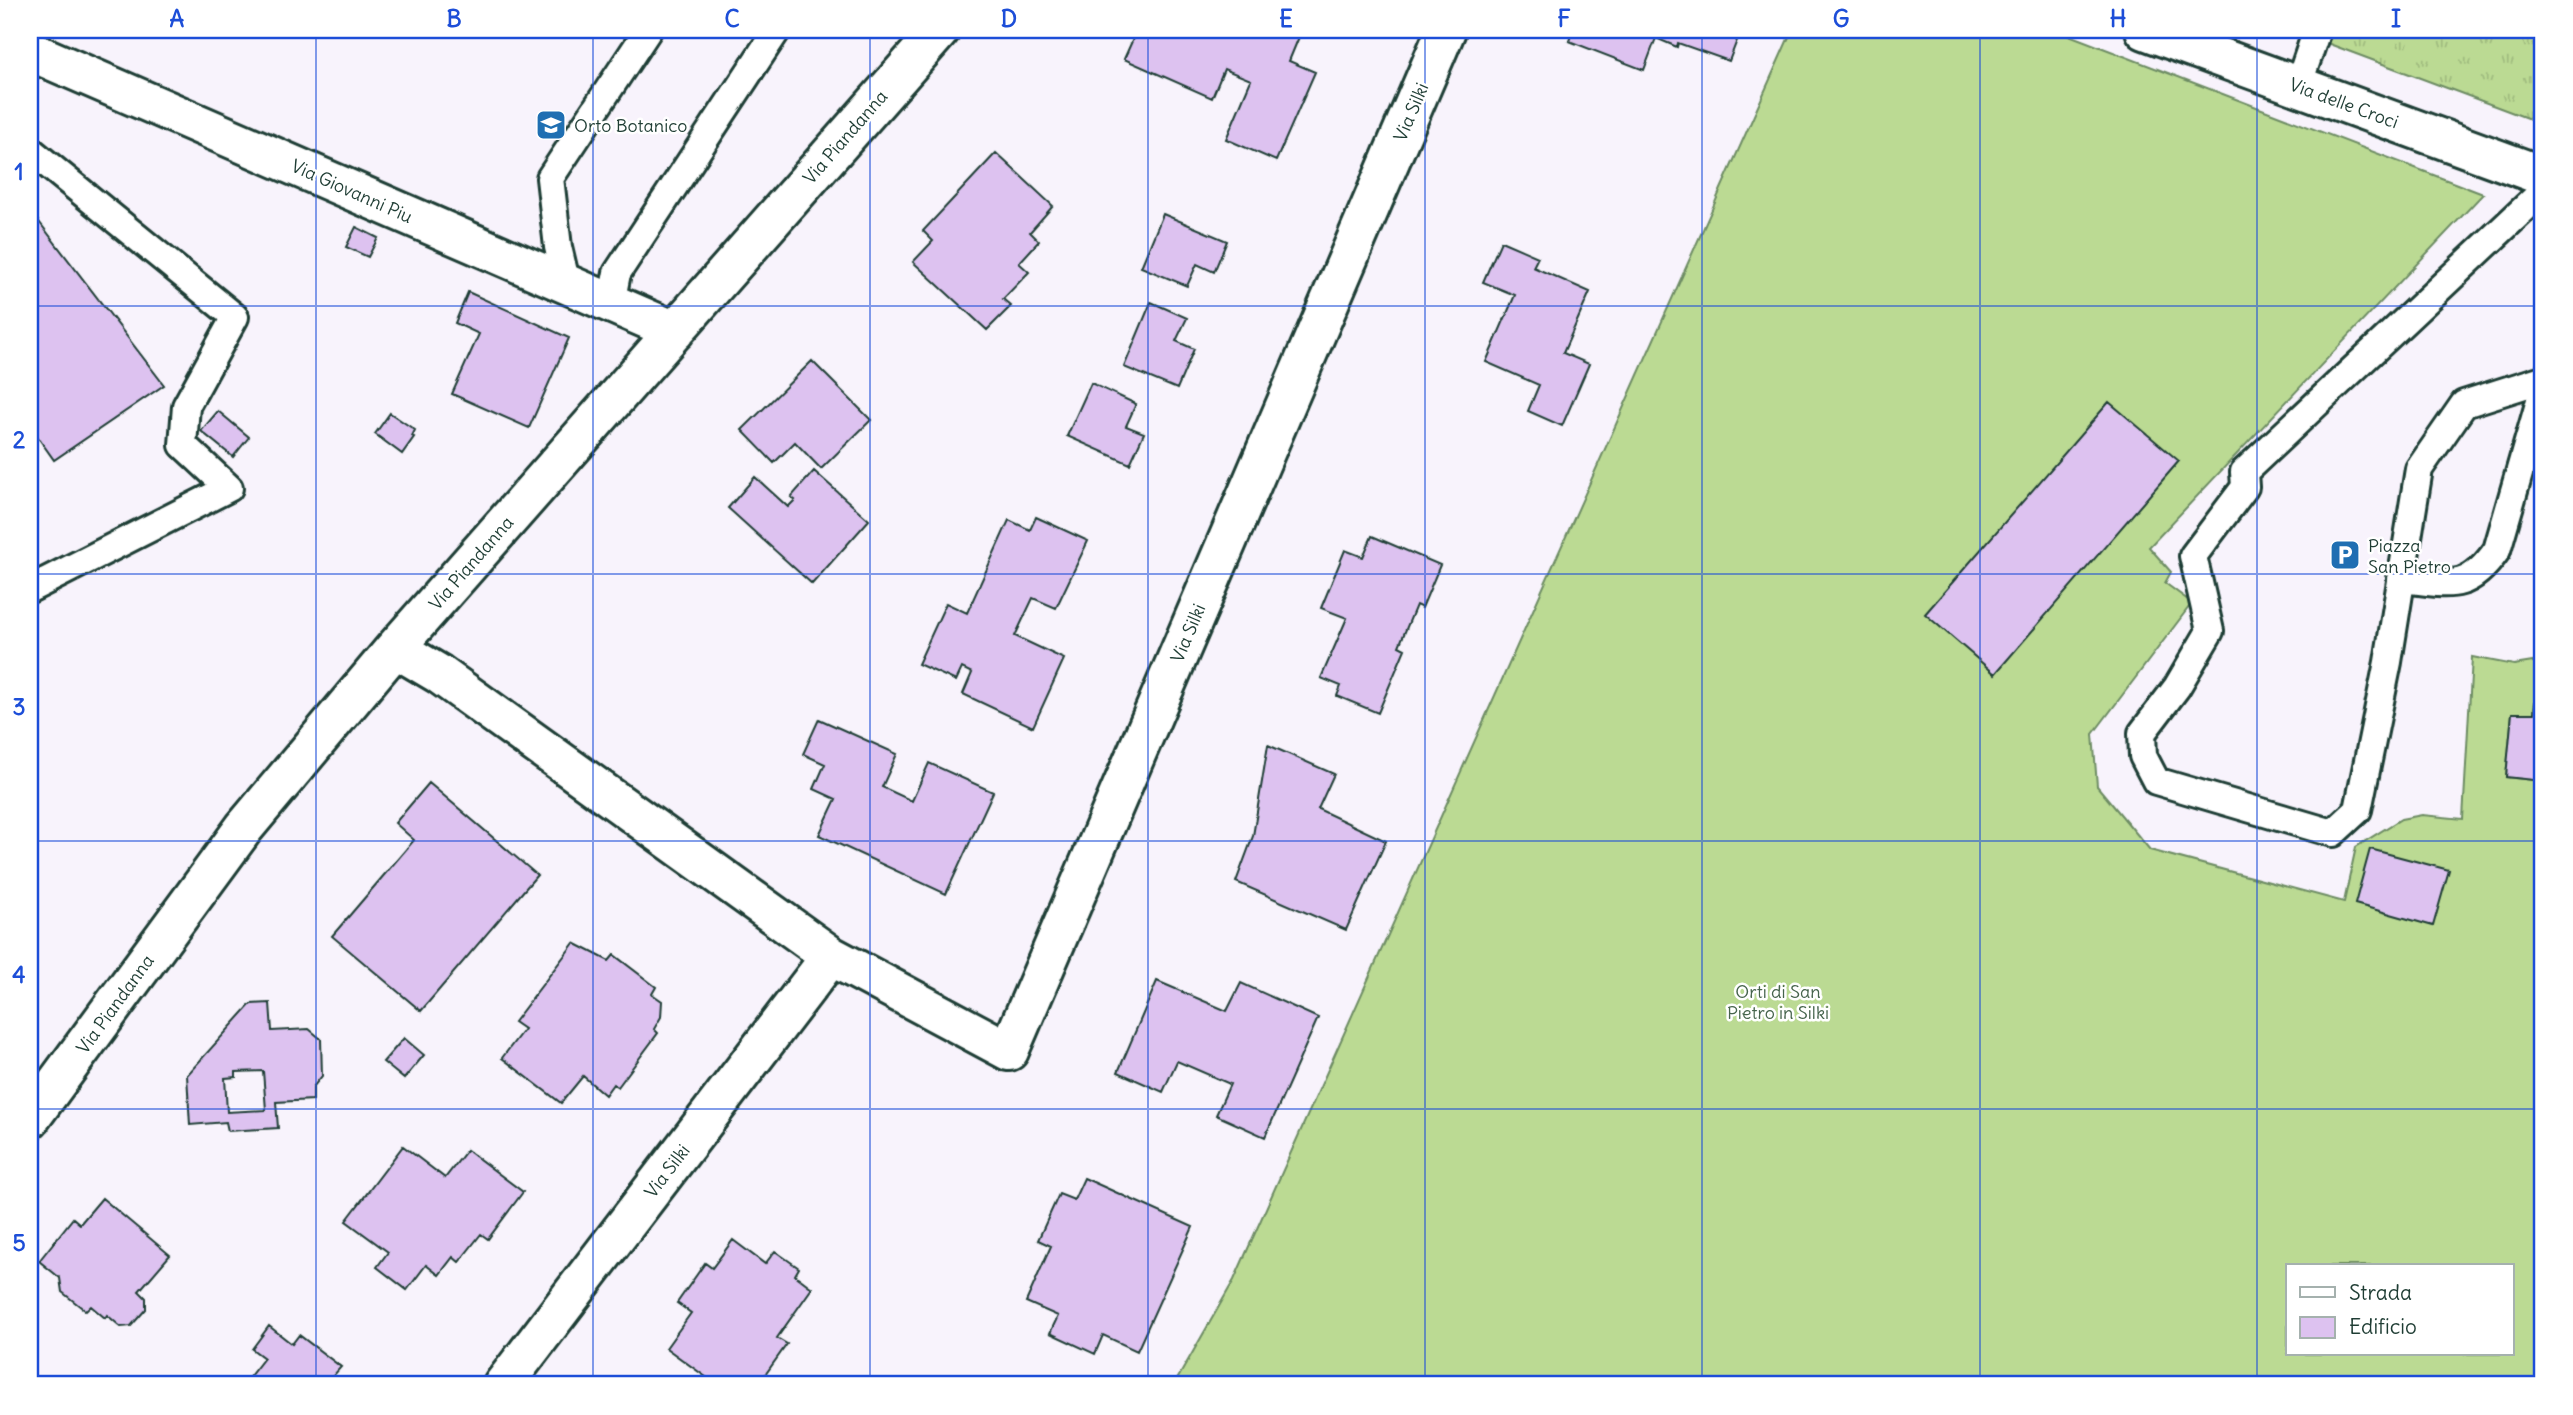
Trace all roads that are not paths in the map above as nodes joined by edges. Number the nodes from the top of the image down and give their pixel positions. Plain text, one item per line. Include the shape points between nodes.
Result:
1 (648, 30) edge
2 (777, 30) edge
3 (940, 30) edge
4 (1446, 30) edge
5 (2144, 30) edge
6 (2317, 30) edge
7 (30, 51) edge
8 (2298, 86) junction
9 (30, 150) edge
10 (2543, 176) edge
11 (2543, 191) edge
12 (568, 285) junction
13 (611, 304) junction
14 (675, 331) junction
15 (2543, 379) edge
16 (2543, 390) edge
17 (2401, 579) junction
18 (30, 589) edge
19 (396, 648) junction
20 (831, 956) junction
21 (30, 1119) edge
22 (503, 1385) edge

1 - 12 lane via 550,178 558,247
2 - 13 lane via 617,273
3 - 14 street, Via Piandanna
4 - 20 street, Via Silki via 1009,1051
5 - 8 street, Via delle Croci
6 - 8 lane
7 - 12 street, Via Giovanni Piu
8 - 10 street, Via delle Croci
9 - 18 lane via 235,317 186,406 183,445 229,488
11 - 17 lane via 2244,472 2245,486 2193,556 2210,631 2177,687 2142,733 2143,756 2156,781 2333,833 2358,810
12 - 13 street, Via Giovanni Piu
13 - 14 street, Via Giovanni Piu
14 - 19 street, Via Piandanna
15 - 17 lane via 2464,404 2419,469
16 - 17 lane via 2497,550 2483,569 2463,582
19 - 20 street, Via Silki via 439,674
19 - 21 street, Via Piandanna via 244,828
20 - 22 street, Via Silki

